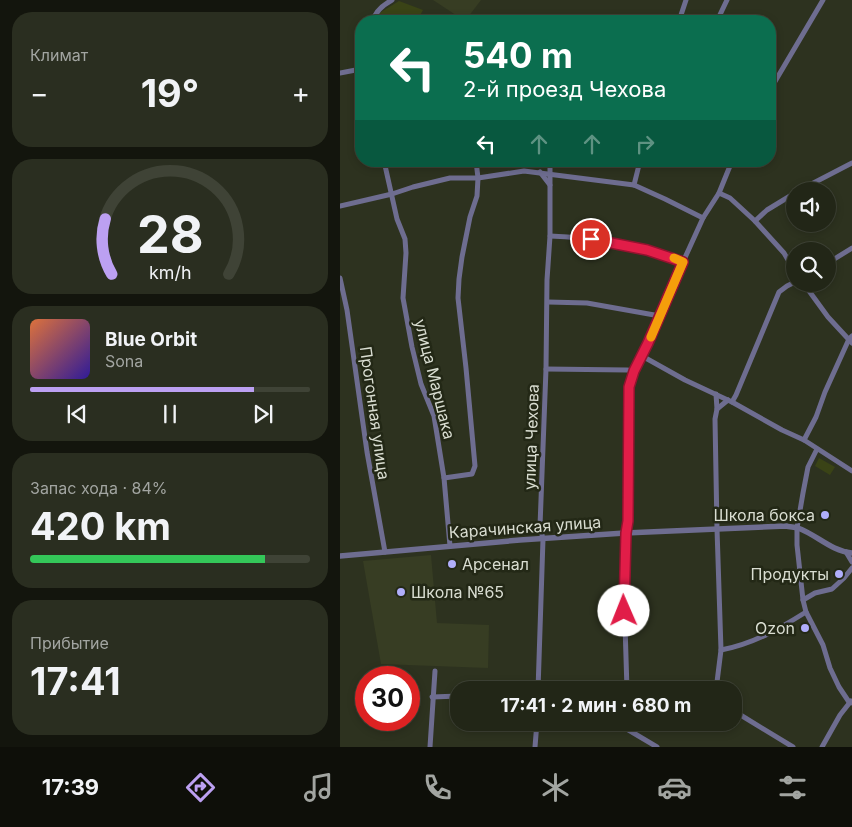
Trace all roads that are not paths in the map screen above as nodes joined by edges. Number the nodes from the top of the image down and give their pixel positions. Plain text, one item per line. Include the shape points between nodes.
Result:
1 (392, 0) edge
2 (686, 0) edge
3 (727, 0) edge
4 (822, 0) edge
5 (374, 15) edge
6 (681, 15) edge
7 (720, 15) edge
8 (355, 70) edge
9 (340, 73) edge
10 (776, 80) edge
11 (852, 162) edge
12 (385, 167) edge
13 (477, 167) edge
14 (550, 167) edge
15 (638, 167) edge
16 (730, 167) edge
17 (540, 172) junction
18 (550, 173) junction
19 (478, 178) junction
20 (815, 182) edge
21 (550, 185) junction
22 (634, 185) junction
23 (720, 193) junction
24 (392, 194) junction
25 (786, 199) edge
26 (340, 206) edge
27 (703, 218) junction
28 (755, 221) junction
29 (550, 236) junction
30 (852, 248) edge
31 (786, 256) edge
32 (836, 258) edge
33 (683, 262) junction
34 (340, 278) edge
35 (786, 287) edge
36 (810, 292) edge
37 (548, 302) junction
38 (660, 316) junction
39 (851, 339) edge
40 (642, 356) junction
41 (546, 369) junction
42 (634, 371) junction
43 (716, 394) junction
44 (730, 401) junction
45 (717, 409) junction
46 (804, 440) junction
47 (817, 449) junction
48 (852, 471) edge
49 (444, 478) junction
50 (798, 528) junction
51 (717, 529) junction
52 (626, 533) junction
53 (543, 539) junction
54 (450, 546) junction
55 (385, 552) junction
56 (849, 553) edge
57 (340, 556) edge
58 (852, 562) edge
59 (852, 568) edge
60 (803, 600) junction
61 (806, 612) junction
62 (721, 650) junction
63 (435, 671) dead end
64 (538, 681) edge
65 (627, 681) edge
66 (717, 681) edge
67 (450, 696) edge
68 (432, 697) junction
69 (851, 702) edge
70 (742, 716) edge
71 (536, 731) edge
72 (629, 731) edge
73 (430, 747) edge
74 (535, 747) edge
75 (657, 747) edge
76 (793, 747) edge
77 (822, 747) edge

1 - 5 street
2 - 6 street
3 - 7 street
4 - 10 street
8 - 9 street
11 - 20 street
12 - 24 street, улица Маршака
13 - 19 street
14 - 18 street, улица Чехова
15 - 22 street
16 - 23 street
17 - 18 street
17 - 19 street via 524,171
17 - 21 street
18 - 21 street, улица Чехова
18 - 22 street
19 - 24 street via 450,178
19 - 49 street via 477,196 462,257 458,298 475,466 472,474
21 - 29 street, улица Чехова
22 - 27 street
23 - 27 street
23 - 28 street
24 - 26 street
24 - 49 street, улица Маршака via 405,239 403,298 421,384 434,416
25 - 28 street
27 - 33 street
28 - 31 street
29 - 33 street via 615,243
29 - 37 street, улица Чехова
30 - 32 street
33 - 38 street
34 - 55 street, Прогонная улица
35 - 44 street via 779,292 736,395
36 - 39 street via 828,317
37 - 38 street via 586,303
37 - 41 street, улица Чехова
38 - 40 street
39 - 46 street
40 - 42 street
40 - 43 street
41 - 42 street
41 - 53 street, улица Чехова via 540,526
42 - 52 street via 629,387
43 - 44 street
43 - 45 street
44 - 45 street
44 - 46 street
45 - 51 street
46 - 47 street
47 - 48 street
47 - 50 street via 808,467
49 - 54 street, улица Маршака
50 - 51 street, Карачинская улица
50 - 56 street, Карачинская улица via 831,547
50 - 60 street
51 - 52 street, Карачинская улица
51 - 62 street
52 - 53 street, Карачинская улица
52 - 65 street
53 - 54 street, Карачинская улица
53 - 64 street, улица Чехова
54 - 55 street, Карачинская улица
55 - 57 street, Карачинская улица
56 - 58 street, Карачинская улица
59 - 60 street via 832,589
60 - 61 street
61 - 62 street via 764,637
61 - 69 street via 839,687
62 - 66 street
63 - 68 street
67 - 68 street
68 - 73 street
69 - 77 street
70 - 76 street
71 - 74 street
72 - 75 street

